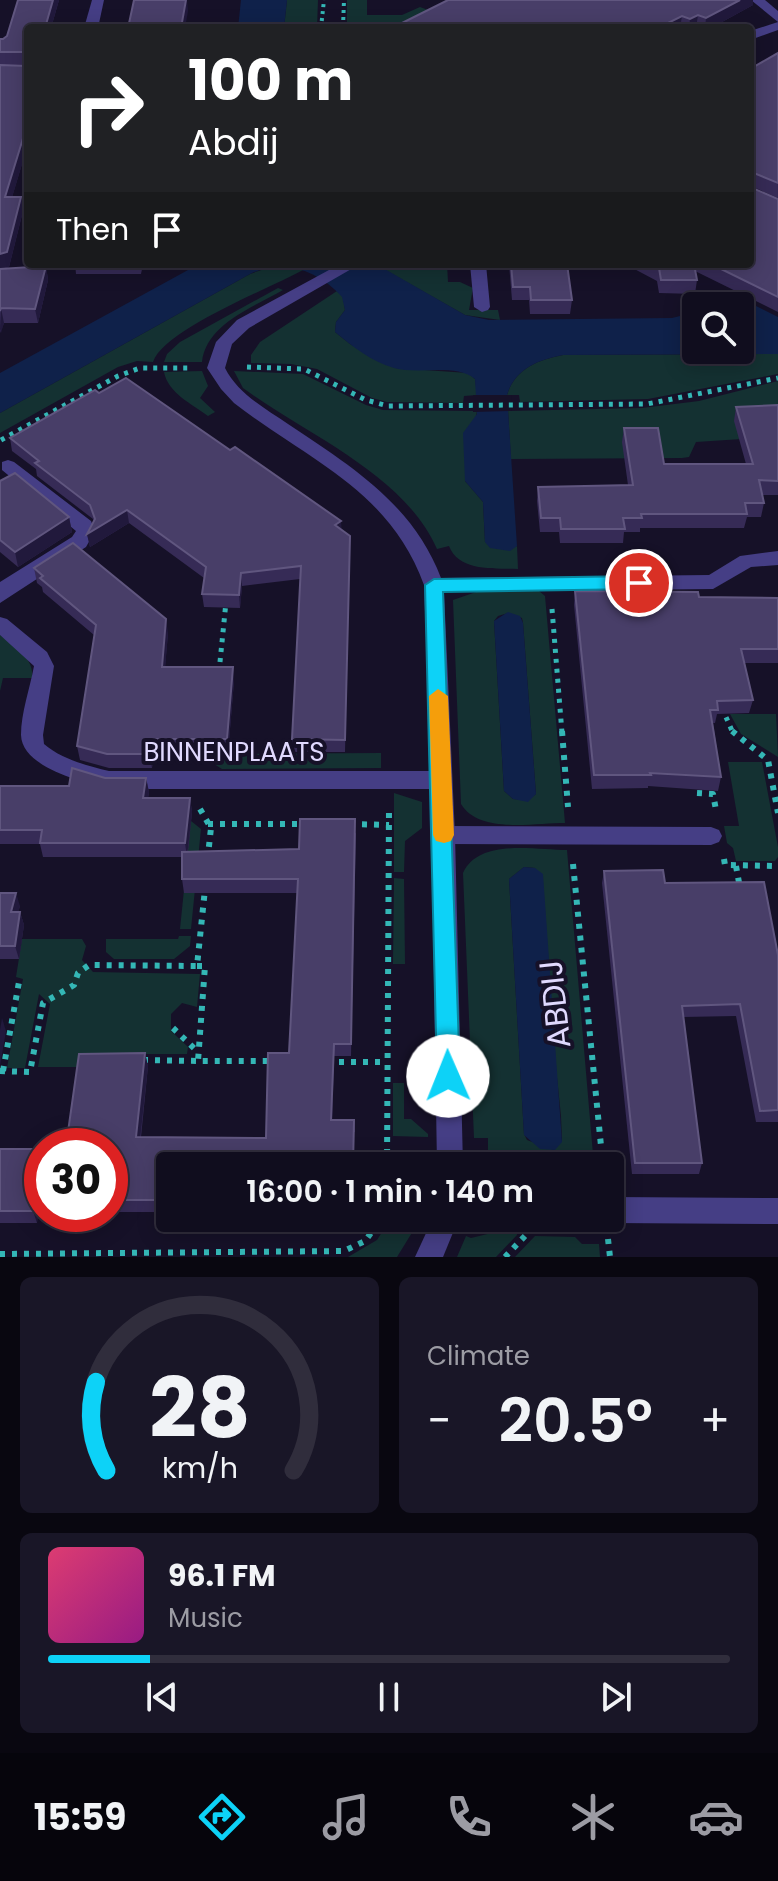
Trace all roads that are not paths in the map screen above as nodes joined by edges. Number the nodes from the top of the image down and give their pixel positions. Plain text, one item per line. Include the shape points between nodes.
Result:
1 (98, 0) edge
2 (757, 0) edge
3 (778, 18) edge
4 (92, 24) edge
5 (778, 26) edge
6 (754, 35) edge
7 (345, 268) edge
8 (478, 268) edge
9 (482, 307) dead end
10 (8, 466) dead end
11 (778, 558) edge
12 (434, 585) junction
13 (0, 596) edge
14 (0, 624) edge
15 (442, 780) junction
16 (444, 835) junction
17 (711, 836) dead end
18 (450, 1152) edge
19 (624, 1210) edge
20 (778, 1211) edge
21 (440, 1232) edge
22 (429, 1257) edge

1 - 4 street
2 - 3 street
5 - 6 street
7 - 12 street via 243,324 224,342 216,368 231,393 390,507 420,546
8 - 9 street
10 - 13 street via 86,531 79,542
11 - 12 street via 747,561 713,582
12 - 15 street
14 - 15 street, BINNENPLAATS via 44,666 32,735 40,753 109,780
15 - 16 street
16 - 17 street
16 - 18 street
19 - 20 street
21 - 22 street

